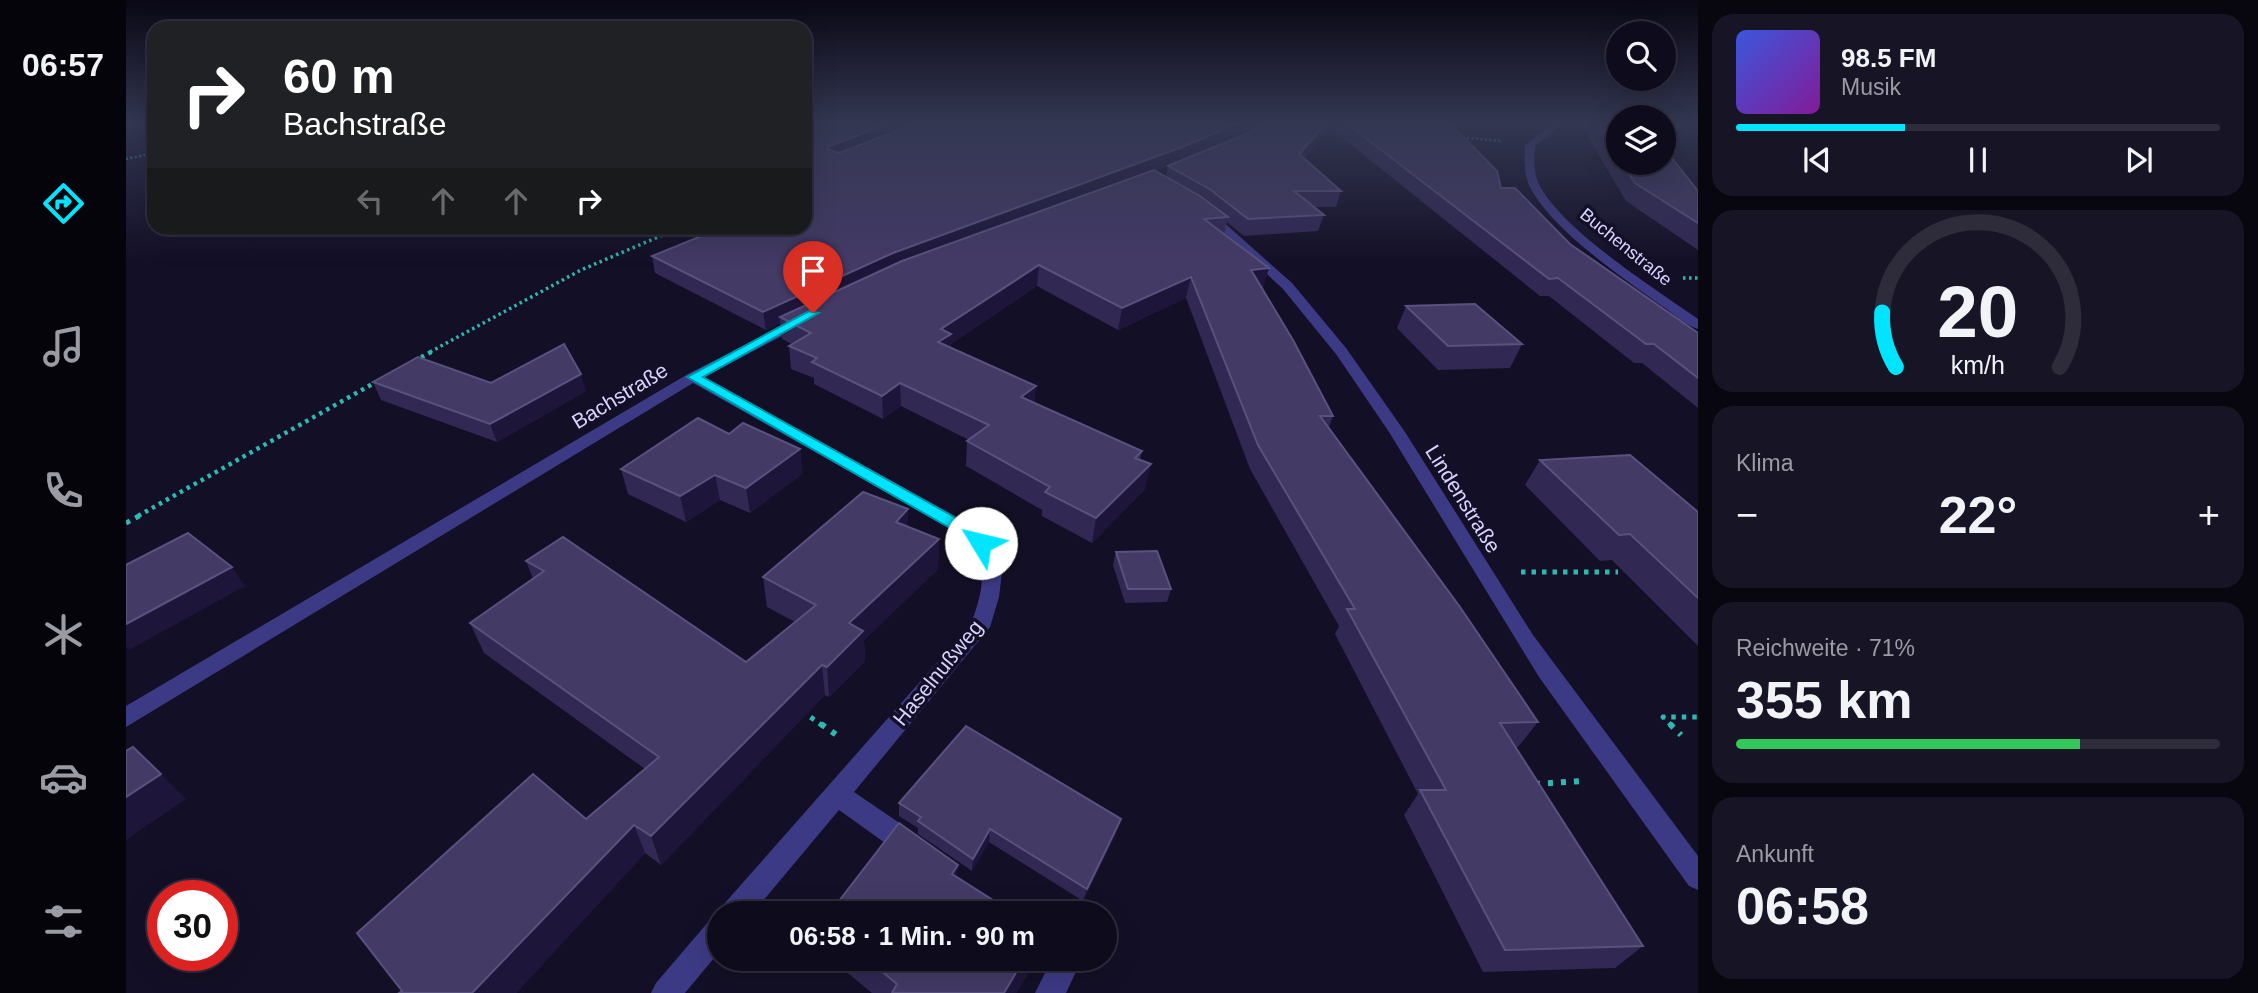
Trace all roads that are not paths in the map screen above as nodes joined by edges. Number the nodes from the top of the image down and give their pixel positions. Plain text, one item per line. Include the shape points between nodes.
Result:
1 (1530, 169) edge
2 (1196, 204) edge
3 (813, 313) edge
4 (1698, 325) edge
5 (694, 377) junction
6 (126, 717) edge
7 (837, 794) junction
8 (926, 858) edge
9 (1698, 877) edge
10 (745, 901) edge
11 (707, 945) edge
12 (1062, 971) edge
13 (666, 993) edge
14 (1050, 993) edge

1 - 4 street, Buchenstraße via 1538,192 1587,241
2 - 9 street, Lindenstraße via 1310,311 1388,422 1527,643
3 - 5 street, Bachstraße
5 - 6 street, Bachstraße
5 - 7 street, Haselnußweg via 961,527 981,543 992,568 992,594 980,626
7 - 8 street
7 - 10 street, Haselnußweg
11 - 13 street
12 - 14 street

